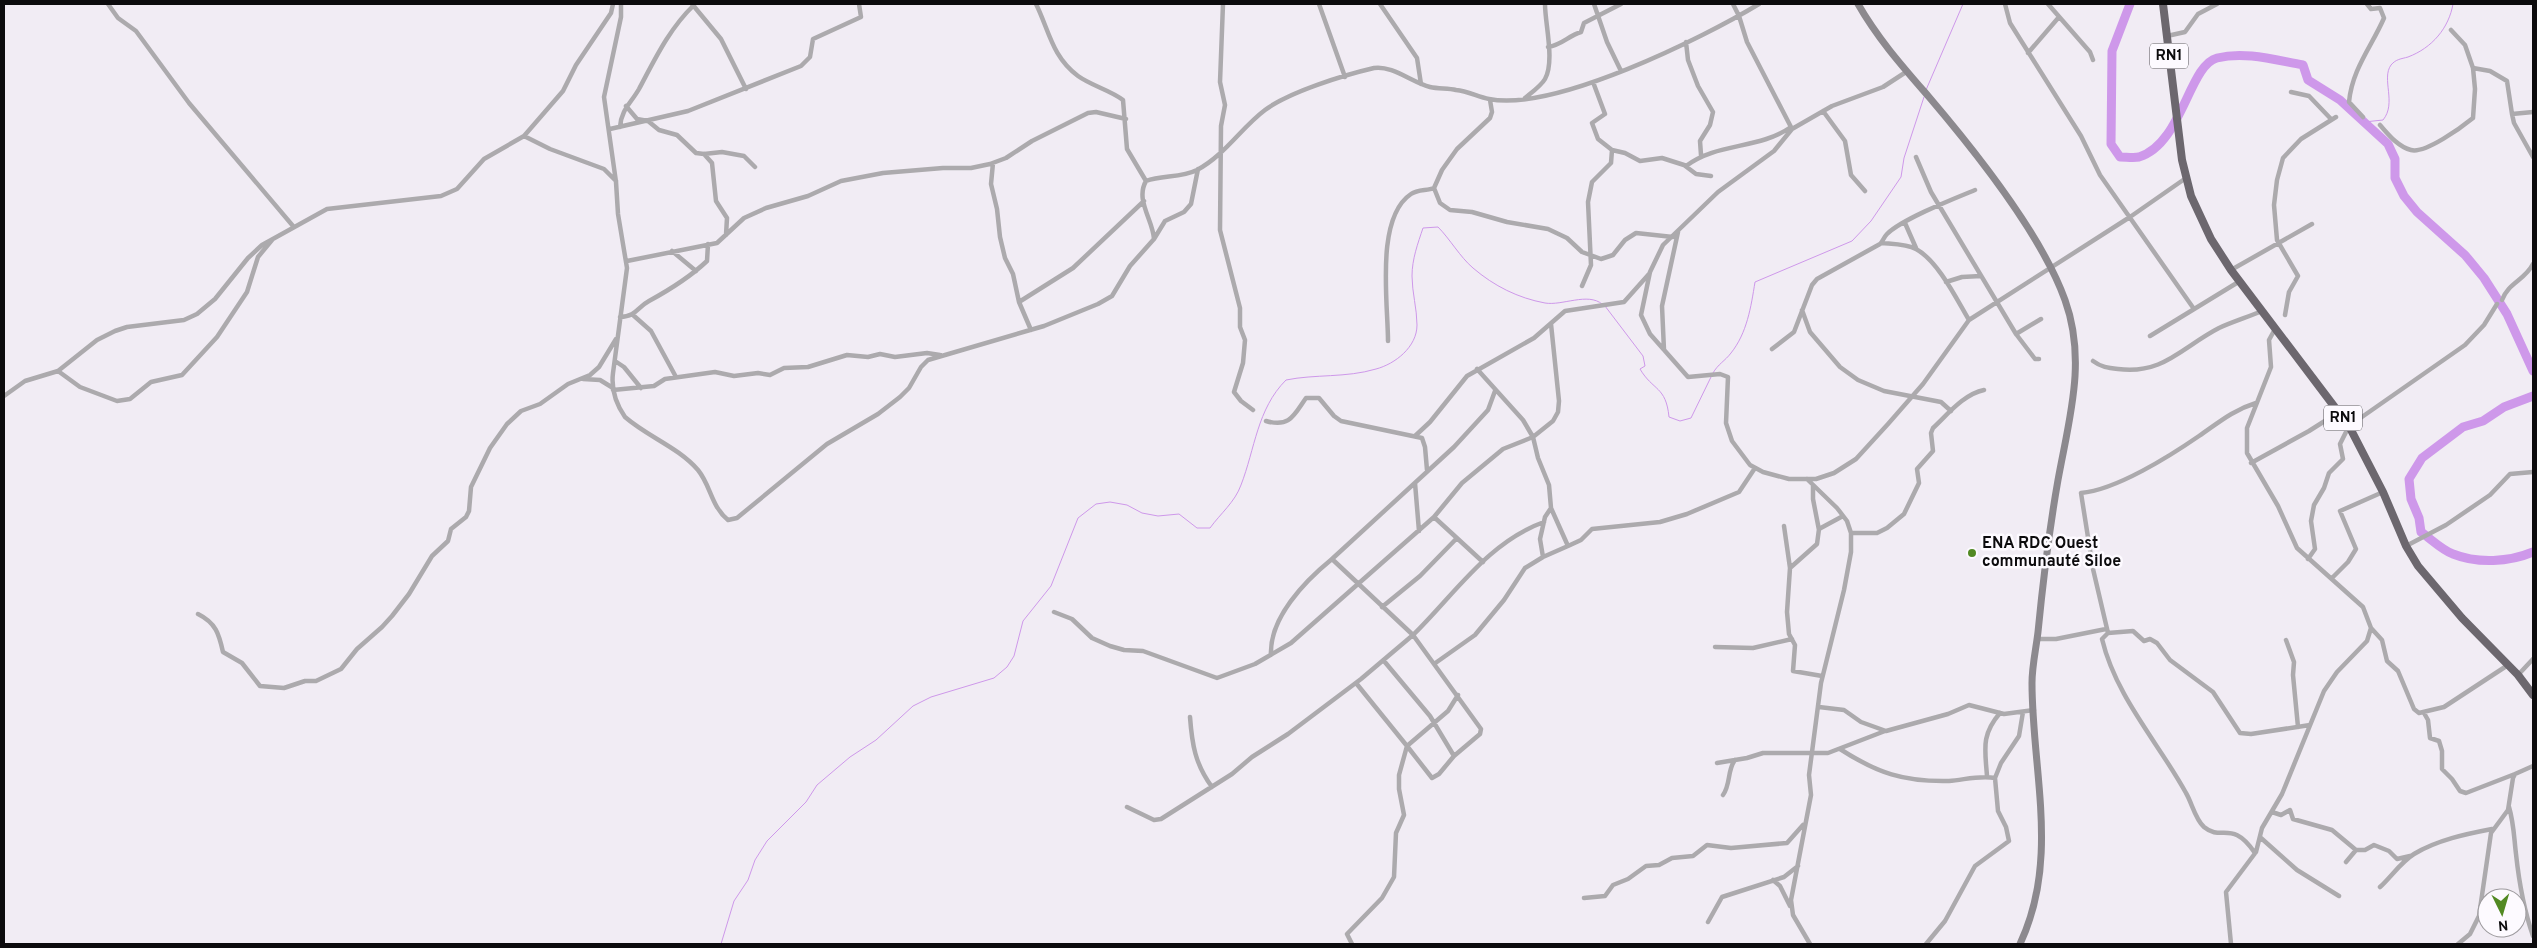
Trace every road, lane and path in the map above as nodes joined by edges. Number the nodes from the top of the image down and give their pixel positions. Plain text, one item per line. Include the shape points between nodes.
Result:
1 (108, 4) edge
2 (613, 4) edge
3 (621, 4) edge
4 (859, 4) edge
5 (1036, 4) edge
6 (1223, 4) edge
7 (1319, 4) edge
8 (1380, 4) edge
9 (1545, 4) edge
10 (1594, 4) edge
11 (1621, 4) edge
12 (1733, 4) edge
13 (1759, 4) edge
14 (1858, 4) edge
15 (2005, 4) edge
16 (2048, 4) edge
17 (2163, 4) edge
18 (2217, 4) edge
19 (2367, 4) edge
20 (693, 5) edge
21 (1596, 15) junction
22 (1739, 16) junction
23 (2059, 17) junction
24 (2451, 30) dead end
25 (2167, 36) junction
26 (1686, 42) junction
27 (1548, 48) junction
28 (2028, 53) junction
29 (2094, 60) dead end
30 (2473, 68) junction
31 (1622, 71) junction
32 (1906, 72) junction
33 (1345, 77) junction
34 (1593, 82) junction
35 (1421, 84) junction
36 (746, 89) junction
37 (2291, 92) dead end
38 (1524, 99) junction
39 (1490, 100) junction
40 (626, 106) junction
41 (1823, 111) junction
42 (2533, 112) edge
43 (2512, 114) junction
44 (2336, 117) dead end
45 (2363, 117) dead end
46 (1126, 119) junction
47 (2331, 119) junction
48 (648, 121) junction
49 (2380, 125) dead end
50 (620, 126) junction
51 (1792, 128) junction
52 (610, 129) junction
53 (524, 136) junction
54 (1612, 150) junction
55 (704, 154) junction
56 (1220, 154) junction
57 (1702, 155) junction
58 (1916, 157) dead end
59 (2533, 157) edge
60 (992, 163) junction
61 (1686, 166) junction
62 (755, 167) dead end
63 (1198, 170) junction
64 (1711, 176) dead end
65 (2186, 178) junction
66 (1146, 181) junction
67 (616, 182) junction
68 (1434, 188) junction
69 (1975, 190) dead end
70 (1865, 191) dead end
71 (1144, 201) junction
72 (1939, 205) junction
73 (2130, 217) junction
74 (1905, 223) junction
75 (2312, 224) dead end
76 (293, 226) junction
77 (1678, 232) junction
78 (275, 236) junction
79 (726, 236) junction
80 (1673, 237) junction
81 (1154, 239) junction
82 (1882, 243) junction
83 (708, 244) junction
84 (2278, 245) junction
85 (1916, 248) junction
86 (672, 251) junction
87 (1590, 256) junction
88 (627, 261) junction
89 (2533, 264) edge
90 (2052, 268) junction
91 (2231, 270) junction
92 (696, 271) junction
93 (1650, 272) junction
94 (1981, 276) junction
95 (2240, 281) junction
96 (1946, 282) junction
97 (1582, 286) dead end
98 (2502, 300) dead end
99 (1019, 302) junction
100 (1996, 303) junction
101 (2497, 304) dead end
102 (2194, 309) junction
103 (1802, 310) junction
104 (2263, 311) junction
105 (2285, 314) dead end
106 (633, 315) junction
107 (620, 317) junction
108 (2041, 319) dead end
109 (1969, 320) junction
110 (1551, 324) junction
111 (2275, 329) junction
112 (1031, 330) junction
113 (2016, 334) junction
114 (2150, 336) dead end
115 (617, 338) junction
116 (1388, 341) dead end
117 (1772, 349) dead end
118 (1664, 350) junction
119 (942, 355) junction
120 (2039, 359) dead end
121 (615, 361) junction
122 (2093, 361) dead end
123 (1478, 369) junction
124 (58, 371) junction
125 (676, 377) junction
126 (582, 379) junction
127 (641, 388) junction
128 (613, 389) junction
129 (1495, 390) junction
130 (1984, 390) dead end
131 (4, 396) edge
132 (1912, 397) junction
133 (2256, 403) junction
134 (1253, 410) dead end
135 (1951, 411) junction
136 (2339, 412) junction
137 (1266, 421) dead end
138 (2349, 426) junction
139 (1415, 436) junction
140 (1533, 437) junction
141 (2251, 462) junction
142 (1755, 468) junction
143 (1427, 470) junction
144 (2533, 472) edge
145 (1807, 479) junction
146 (1415, 483) junction
147 (1813, 485) junction
148 (2383, 492) junction
149 (1551, 508) junction
150 (1842, 516) junction
151 (1434, 517) junction
152 (1544, 522) junction
153 (1784, 526) dead end
154 (1819, 530) junction
155 (1419, 531) junction
156 (1851, 533) junction
157 (1457, 538) junction
158 (1568, 546) junction
159 (2406, 546) junction
160 (1543, 557) junction
161 (1332, 559) junction
162 (2308, 559) junction
163 (1483, 562) junction
164 (1790, 568) junction
165 (2332, 578) junction
166 (1358, 584) junction
167 (1382, 607) junction
168 (1054, 612) dead end
169 (198, 614) dead end
170 (2371, 628) junction
171 (2107, 631) junction
172 (1413, 635) junction
173 (1792, 639) junction
174 (2037, 639) junction
175 (2286, 640) dead end
176 (1716, 647) dead end
177 (1272, 655) junction
178 (2533, 659) edge
179 (1384, 661) junction
180 (1434, 664) junction
181 (2508, 665) junction
182 (2518, 675) junction
183 (1822, 676) junction
184 (1356, 683) junction
185 (1458, 695) junction
186 (2533, 695) edge
187 (1819, 707) junction
188 (2034, 710) junction
189 (2023, 712) junction
190 (2000, 713) junction
191 (2424, 713) junction
192 (1190, 717) dead end
193 (1433, 724) junction
194 (2310, 725) junction
195 (2298, 727) junction
196 (1886, 731) junction
197 (1407, 746) junction
198 (1840, 749) junction
199 (1812, 752) junction
200 (1454, 756) junction
201 (1735, 760) junction
202 (1717, 763) dead end
203 (2533, 766) edge
204 (2514, 774) junction
205 (1987, 776) junction
206 (1995, 778) junction
207 (1212, 786) junction
208 (1723, 795) dead end
209 (2509, 806) junction
210 (1127, 807) dead end
211 (2272, 812) junction
212 (1805, 822) junction
213 (2492, 830) junction
214 (2261, 838) junction
215 (2356, 850) junction
216 (2255, 853) junction
217 (2412, 855) junction
218 (2346, 862) dead end
219 (1799, 865) junction
220 (1773, 880) junction
221 (2380, 887) dead end
222 (2339, 896) dead end
223 (1584, 898) dead end
224 (1790, 906) junction
225 (1708, 922) dead end
226 (2533, 936) edge
227 (1352, 944) edge
228 (1810, 944) edge
229 (1926, 944) edge
230 (2020, 944) edge
231 (2231, 944) edge
232 (2458, 944) edge

1 - 76 street via 118,18 136,31 189,103
2 - 53 street via 611,13 576,65 563,91
3 - 52 street via 605,88
4 - 36 street via 861,18 813,39 810,57 801,66
5 - 46 street via 1048,39 1066,65 1082,78 1123,100
6 - 56 street via 1220,82 1225,105
7 - 33 street
8 - 35 street via 1417,58
9 - 27 street
10 - 21 street
11 - 21 street
12 - 22 street
13 - 22 street
14 - 32 main road via 1880,40
15 - 28 street via 2010,23
16 - 23 street
17 - 25 highway, RN1
18 - 25 street via 2198,14 2185,32
19 - 45 street via 2371,9 2380,8 2384,18 2361,59 2350,91 2350,105
20 - 36 street via 721,39
20 - 40 street via 671,31
21 - 27 street via 1583,24 1581,32 1571,35 1565,43
21 - 31 street
22 - 26 street
22 - 51 street via 1747,42
23 - 28 street
23 - 29 street
24 - 30 street via 2465,45
25 - 65 highway, RN1
26 - 31 street
26 - 57 street via 1688,60 1698,86 1713,112 1710,125 1700,141
27 - 38 street via 1544,81
28 - 73 street via 2081,136 2100,175
30 - 43 street via 2490,71 2507,81
30 - 49 street via 2473,118 2428,147 2412,151
31 - 34 street
32 - 41 street via 1883,87
32 - 90 main road via 1930,98 2013,207
33 - 35 street via 1380,68
33 - 56 street via 1298,93 1268,108
34 - 38 street
34 - 54 street via 1605,115 1592,123 1598,139
35 - 39 street via 1460,90
36 - 48 street via 688,111
37 - 47 street via 2309,96
38 - 39 street
39 - 68 street via 1490,118 1457,149
40 - 48 street via 636,119
40 - 50 street
41 - 51 street
41 - 70 street via 1845,141 1851,175
42 - 43 street
43 - 59 street via 2517,130
44 - 47 street
46 - 60 street via 1088,113
46 - 66 street via 1127,150
47 - 84 street via 2302,139 2283,158 2274,205
48 - 50 street
48 - 55 street via 659,130 677,135 694,151
50 - 52 street
51 - 57 street via 1774,138
51 - 77 street via 1777,148 1718,192
52 - 67 street
53 - 67 street via 604,169
53 - 76 street via 484,159 452,192 441,196 331,208
54 - 61 street via 1640,161 1662,158
54 - 87 street via 1611,163 1592,182 1588,202
55 - 62 street via 722,152 744,156
55 - 79 street via 712,163 716,201 727,218
56 - 63 street
56 - 134 street via 1220,236 1240,308 1239,325 1245,340 1243,363 1234,392
57 - 61 street
58 - 72 street
60 - 79 street via 978,168 883,173 841,181 744,218
60 - 99 street via 991,184 1000,237
61 - 64 street via 1696,174
63 - 66 street
63 - 81 street via 1191,204 1184,212 1165,221
65 - 73 street
65 - 91 highway, RN1 via 2200,217
66 - 71 street
67 - 88 street
68 - 87 street via 1440,203 1450,210 1548,229 1567,238
68 - 116 street via 1414,192 1404,201 1389,233 1386,258
69 - 72 street
71 - 81 street
71 - 99 street via 1072,268
72 - 74 street
72 - 94 street
73 - 90 street
73 - 102 street
74 - 82 street via 1888,233
74 - 85 street
75 - 84 street
76 - 78 street
77 - 80 street
77 - 118 street via 1662,306
78 - 124 street via 251,255 215,299 197,314 171,323 118,330 97,340
78 - 124 street via 258,257 247,292 217,336 182,375 151,382 130,399 118,401 80,387
79 - 83 street via 717,243
80 - 87 street via 1636,233 1609,257
80 - 93 street via 1663,245
81 - 112 street via 1130,266 1110,298
82 - 85 street
82 - 103 street via 1813,282
83 - 86 street
83 - 92 street via 707,261
84 - 91 street
84 - 105 street via 2298,276 2289,292
85 - 96 street
86 - 88 street
86 - 92 street
87 - 97 street via 1591,265
88 - 107 street
89 - 98 street via 2506,290
90 - 100 street
90 - 174 main road via 2074,334 2076,368 2074,404 2050,526
91 - 95 highway, RN1
92 - 106 street
93 - 110 street via 1620,304 1565,310
93 - 118 street via 1641,315 1646,328
94 - 96 street
94 - 100 street
95 - 102 street
95 - 104 highway, RN1
96 - 109 street
99 - 112 street
100 - 109 street
100 - 113 street
101 - 138 street via 2484,325 2465,345
102 - 114 street
103 - 117 street via 1793,334
103 - 132 street via 1810,332 1842,369 1881,390
104 - 111 highway, RN1
104 - 122 street via 2219,328 2162,364 2131,371 2104,368
106 - 107 street
106 - 125 street via 650,331
107 - 115 street
108 - 113 street
109 - 132 street
110 - 123 street via 1534,338
110 - 140 street via 1558,412 1553,421
111 - 133 street via 2269,340 2271,368
111 - 136 highway, RN1
112 - 119 street
113 - 120 street via 2035,359
115 - 121 street
115 - 126 street via 599,366
118 - 142 street via 1688,377 1728,376 1725,413 1728,432 1741,455
119 - 125 street via 927,353 895,357 878,354 866,357 854,354 808,367 784,368 768,375 726,376 717,372
119 - 128 street via 921,366 909,388 882,411 827,444 737,518 728,520 715,506 699,471 673,448 625,417
121 - 127 street
121 - 128 street
123 - 129 street
123 - 139 street via 1463,380
124 - 131 street via 25,381
125 - 127 street
126 - 128 street via 600,380
126 - 169 street via 568,384 540,404 521,411 507,424 494,440 471,487 466,517 451,529 448,541 432,556 409,594 382,628 329,676 284,688 260,686 242,663 223,652 215,627 208,618
127 - 128 street
129 - 140 street via 1523,420
129 - 143 street via 1488,410 1454,447
130 - 135 street via 1975,392
132 - 135 street via 1941,402
132 - 145 street via 1851,464 1823,477
133 - 141 street via 2246,436
133 - 171 street via 2234,410 2167,456 2117,483 2081,493
135 - 156 street via 1933,428 1933,451 1917,469 1919,483 1904,514 1877,533
136 - 138 highway, RN1
136 - 141 street
137 - 139 street via 1286,422 1306,398 1314,397 1324,402 1342,421
138 - 148 highway, RN1
138 - 162 street via 2340,446 2342,459 2329,473 2314,505 2311,521 2315,549
139 - 143 street via 1424,441
140 - 149 street via 1549,485
140 - 151 street via 1500,451 1460,485
141 - 162 street via 2278,506 2297,548
142 - 145 street via 1778,477
142 - 158 street via 1743,489 1732,496 1663,522 1592,529 1581,540
143 - 146 street
144 - 159 street via 2510,474 2490,495
145 - 147 street
146 - 155 street
146 - 161 street
147 - 150 street
147 - 154 street
148 - 159 highway, RN1
148 - 165 street via 2340,512 2356,549
149 - 152 street
149 - 158 street
150 - 154 street
150 - 156 street
151 - 155 street
151 - 157 street
152 - 160 street via 1540,540
152 - 163 street via 1522,531
153 - 164 street
154 - 164 street via 1817,542
155 - 166 street
156 - 183 street via 1848,574
157 - 163 street
157 - 167 street via 1420,576
158 - 160 street
159 - 181 highway, RN1 via 2440,593
160 - 180 street via 1525,568 1504,600 1474,635
161 - 166 street
161 - 177 street via 1315,574 1282,616 1272,638
162 - 165 street
163 - 172 street
164 - 173 street via 1787,612
165 - 170 street via 2363,607
166 - 167 street
166 - 177 street via 1291,643
167 - 172 street
168 - 177 street via 1072,619 1092,638 1110,646 1144,651 1217,678
170 - 191 street via 2383,642 2387,661 2398,671 2414,709
170 - 194 street via 2367,641 2330,680
171 - 174 street
171 - 195 street via 2133,630 2144,641 2150,639 2157,643 2170,660 2213,692 2240,733
171 - 216 street via 2102,640 2106,659 2124,697 2187,793 2202,825 2241,836
172 - 179 street
172 - 180 street
173 - 176 street via 1753,648
173 - 183 street via 1795,645 1793,671
174 - 188 main road via 2032,681
175 - 195 street via 2294,662 2292,672
178 - 182 street
179 - 184 street
179 - 193 street via 1428,713
180 - 185 street
181 - 182 highway, RN1
181 - 191 street via 2444,707
182 - 186 highway, RN1
183 - 187 street
184 - 197 street
184 - 207 street
185 - 193 street via 1448,711
185 - 200 street via 1481,731
187 - 196 street via 1844,710 1861,722
187 - 199 street
188 - 189 street
188 - 230 main road via 2042,852 2037,897
189 - 190 street
189 - 206 street via 2019,736
190 - 196 street via 1969,705
190 - 205 street via 1984,738
191 - 204 street via 2430,738 2438,741 2442,751 2442,769 2460,791 2466,793
192 - 207 street via 1194,757
193 - 197 street
193 - 200 street
194 - 195 street
194 - 211 street
196 - 198 street
197 - 200 street via 1432,778
197 - 227 street via 1399,775 1404,815 1396,833 1394,876 1382,898 1347,934
198 - 199 street via 1828,753
198 - 205 street via 1867,765 1902,778 1949,781
199 - 201 street via 1763,753
199 - 212 street via 1811,795
201 - 202 street
201 - 208 street via 1730,766
203 - 204 street
204 - 209 street
205 - 206 street
206 - 229 street via 1998,811 2009,841 1975,866 1945,921
207 - 210 street via 1158,821
209 - 213 street
209 - 226 street via 2525,910
211 - 214 street via 2262,828
211 - 215 street via 2280,815 2290,810 2293,819 2332,830
212 - 219 street
212 - 223 street via 1787,843 1737,848 1707,845 1693,856 1646,866 1612,885 1605,896
213 - 217 street via 2442,842
213 - 232 street via 2479,916 2470,934
214 - 216 street
214 - 222 street via 2297,870
215 - 217 street via 2376,845 2397,859
215 - 218 street
216 - 231 street via 2226,892
217 - 221 street
219 - 220 street via 1789,874
219 - 224 street
220 - 224 street via 1780,886
220 - 225 street via 1722,898
224 - 228 street

